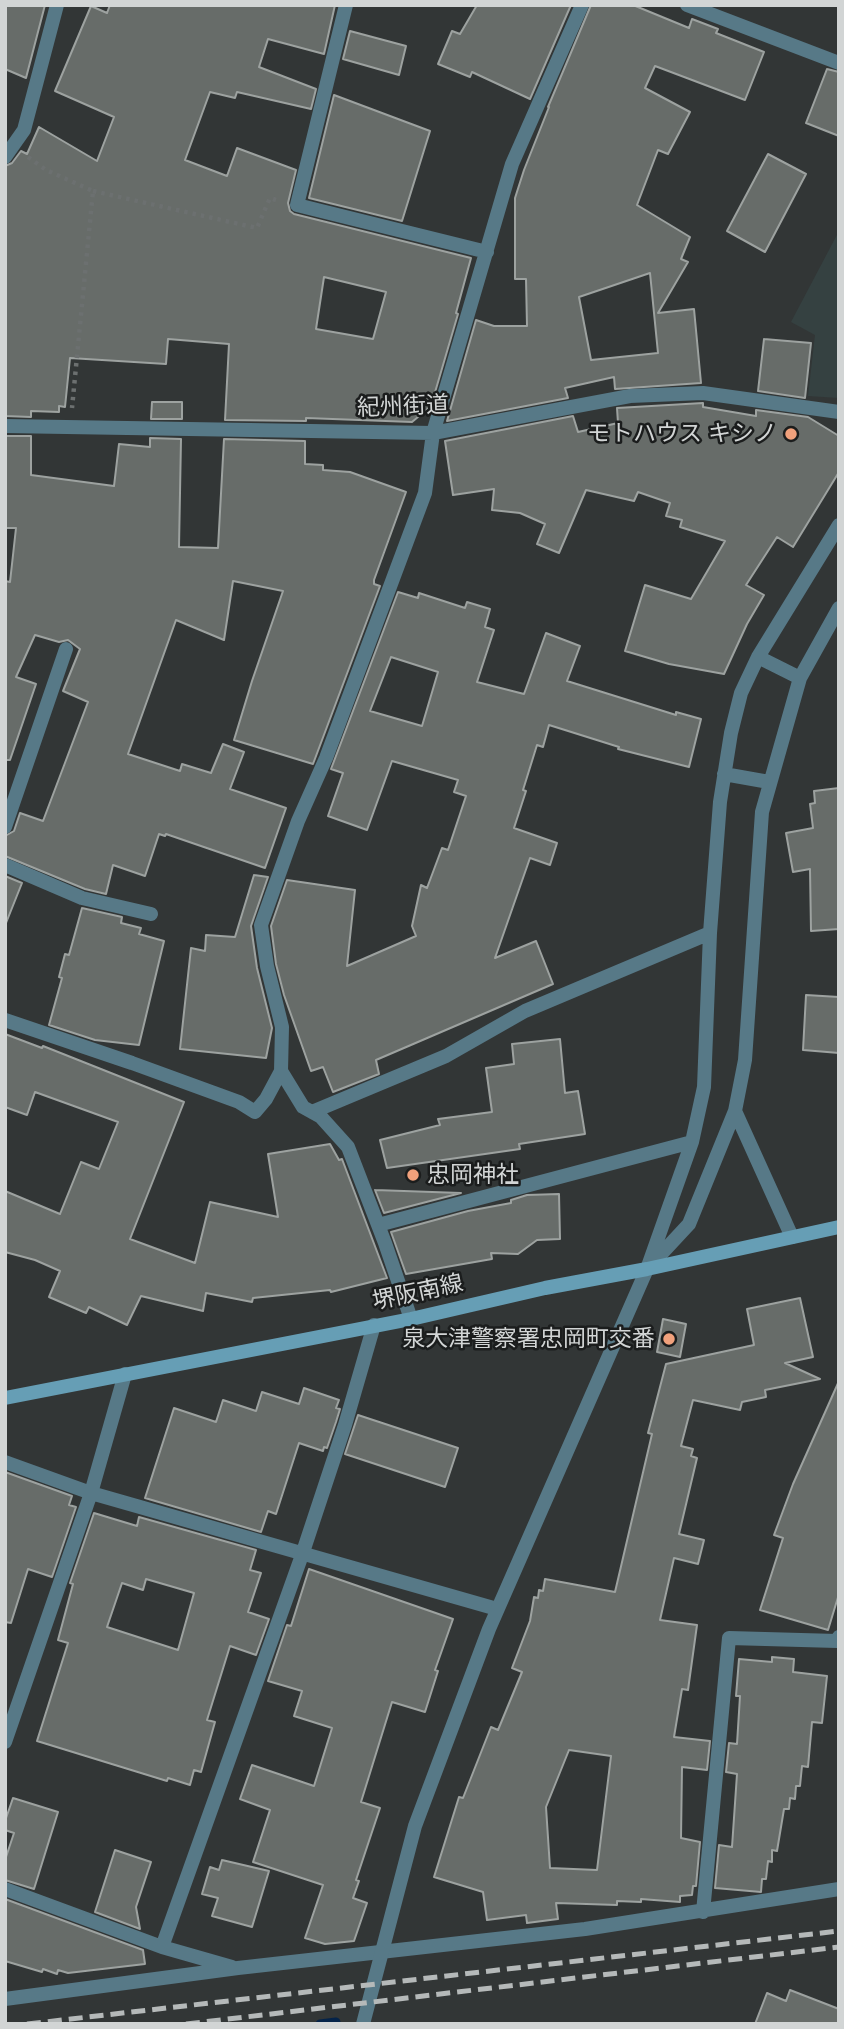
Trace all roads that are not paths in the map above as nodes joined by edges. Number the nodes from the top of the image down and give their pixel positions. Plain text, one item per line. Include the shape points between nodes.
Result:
1 (57, 5) edge
2 (346, 5) edge
3 (582, 5) edge
4 (687, 5) edge
5 (839, 63) edge
6 (8, 152) edge
7 (487, 252) junction
8 (839, 412) edge
9 (5, 426) edge
10 (433, 433) junction
11 (839, 525) edge
12 (839, 608) edge
13 (66, 649) dead end
14 (758, 657) junction
15 (800, 678) junction
16 (724, 774) junction
17 (769, 782) junction
18 (5, 827) edge
19 (5, 864) edge
20 (151, 914) dead end
21 (710, 933) junction
22 (5, 1020) edge
23 (282, 1071) junction
24 (736, 1111) junction
25 (312, 1112) junction
26 (692, 1142) junction
27 (378, 1225) junction
28 (839, 1227) edge
29 (792, 1237) junction
30 (647, 1269) junction
31 (411, 1318) junction
32 (374, 1325) junction
33 (125, 1374) junction
34 (5, 1398) edge
35 (5, 1462) edge
36 (91, 1493) junction
37 (302, 1555) junction
38 (497, 1609) junction
39 (839, 1637) edge
40 (5, 1742) edge
41 (5, 1889) edge
42 (839, 1889) edge
43 (704, 1912) junction
44 (162, 1947) junction
45 (383, 1951) junction
46 (238, 1968) junction
47 (5, 1999) edge
48 (363, 2024) edge

1 - 6 street via 24,130
2 - 7 street via 297,205
3 - 7 street via 512,164
4 - 5 street
7 - 10 street
8 - 10 street, 紀州街道 via 702,393 630,396
9 - 10 street, 紀州街道
10 - 23 street via 425,493 261,925 282,1027
11 - 14 street
12 - 15 street
13 - 18 street
14 - 15 street
14 - 16 street via 741,693
15 - 17 street
16 - 17 street
16 - 21 street
17 - 24 street via 762,812 745,1060
19 - 20 street via 82,898
21 - 25 street via 525,1011 446,1056
21 - 26 street via 704,1087
22 - 23 street via 239,1102 256,1112
23 - 25 street via 303,1107
24 - 29 street
24 - 30 street via 689,1224
25 - 27 street via 348,1147
26 - 27 street
26 - 30 street
27 - 31 street
28 - 29 main road, 堺阪南線
29 - 30 main road, 堺阪南線
30 - 31 main road, 堺阪南線
30 - 38 street
31 - 32 main road, 堺阪南線
32 - 33 main road, 堺阪南線
32 - 37 street
33 - 34 main road, 堺阪南線
33 - 36 street
35 - 36 street
36 - 37 street
36 - 40 street
37 - 38 street
37 - 44 street
38 - 45 street via 415,1826
39 - 43 street via 729,1638
41 - 44 street
42 - 43 street
43 - 45 street
44 - 46 street
45 - 46 street
45 - 48 street
46 - 47 street

